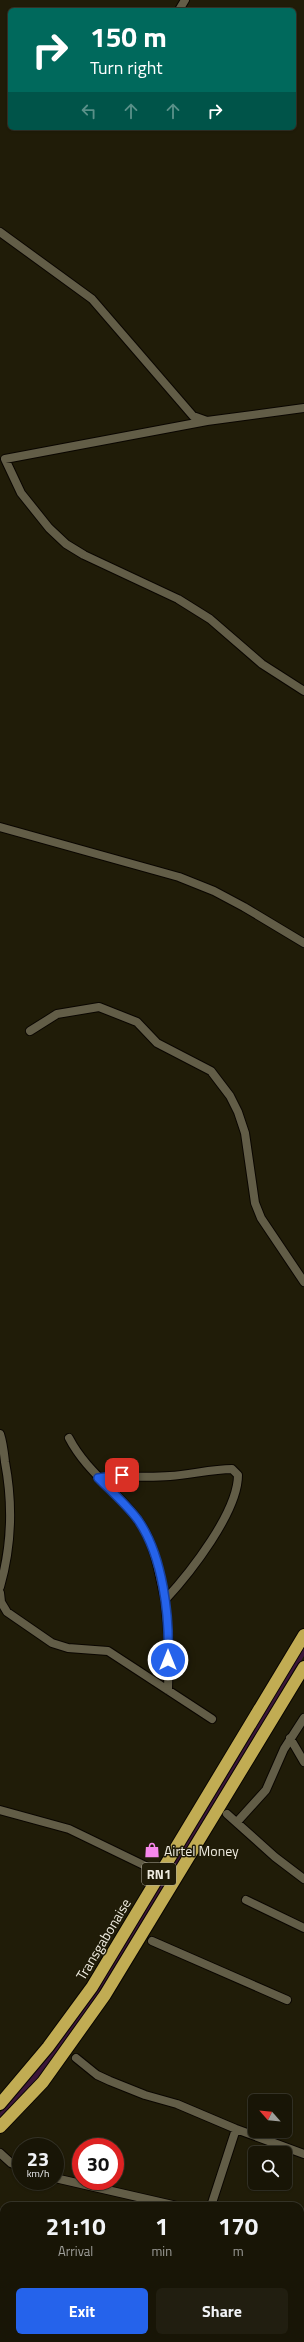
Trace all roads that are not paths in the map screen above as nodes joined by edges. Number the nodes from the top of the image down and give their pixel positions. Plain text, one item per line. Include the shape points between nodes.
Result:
1 (0, 232) edge
2 (304, 408) edge
3 (207, 421) junction
4 (304, 691) edge
5 (0, 826) edge
6 (304, 943) edge
7 (30, 1031) dead end
8 (304, 1282) edge
9 (0, 1434) edge
10 (69, 1438) dead end
11 (98, 1478) junction
12 (0, 1586) edge
13 (0, 1593) edge
14 (165, 1600) junction
15 (304, 1635) edge
16 (304, 1666) edge
17 (168, 1690) junction
18 (304, 1718) edge
19 (212, 1719) dead end
20 (290, 1738) junction
21 (304, 1762) edge
22 (0, 1810) edge
23 (227, 1814) dead end
24 (237, 1822) junction
25 (160, 1873) junction
26 (304, 1879) edge
27 (246, 1900) dead end
28 (304, 1928) edge
29 (152, 1941) dead end
30 (287, 2000) dead end
31 (76, 2058) dead end
32 (0, 2104) edge
33 (0, 2127) edge
34 (236, 2129) junction
35 (0, 2153) edge
36 (304, 2154) edge
37 (12, 2163) edge
38 (64, 2180) edge
39 (160, 2202) edge
40 (212, 2202) edge

1 - 3 street via 92,298 183,407 193,416
2 - 3 street
3 - 4 street via 4,459 21,493 49,528 66,544 178,599 210,619 262,664
5 - 6 street via 179,877 214,891
7 - 8 street via 57,1014 99,1007 137,1022 157,1043 211,1071 230,1096 238,1112 245,1133 255,1203 261,1218
9 - 12 street via 8,1478 11,1520 10,1547
10 - 11 street via 75,1450
11 - 14 street via 138,1519 150,1541
11 - 14 street via 122,1475 170,1476 220,1469 232,1469 238,1475 238,1489 214,1535
13 - 17 street via 1,1602 7,1612 52,1643 68,1648 108,1651
14 - 17 street via 169,1645
15 - 25 highway, Transgabonaise / RN1
16 - 33 highway, RN1 via 105,1996 43,2082
17 - 19 street
18 - 20 street
20 - 21 street
20 - 24 street via 266,1790
22 - 25 street via 69,1829
23 - 24 street
24 - 26 street via 275,1857
25 - 32 highway, Transgabonaise / RN1 via 70,2019
27 - 28 street
29 - 30 street
31 - 34 street via 97,2075 110,2081 177,2104
34 - 36 street
34 - 40 street
35 - 37 street
38 - 39 street

